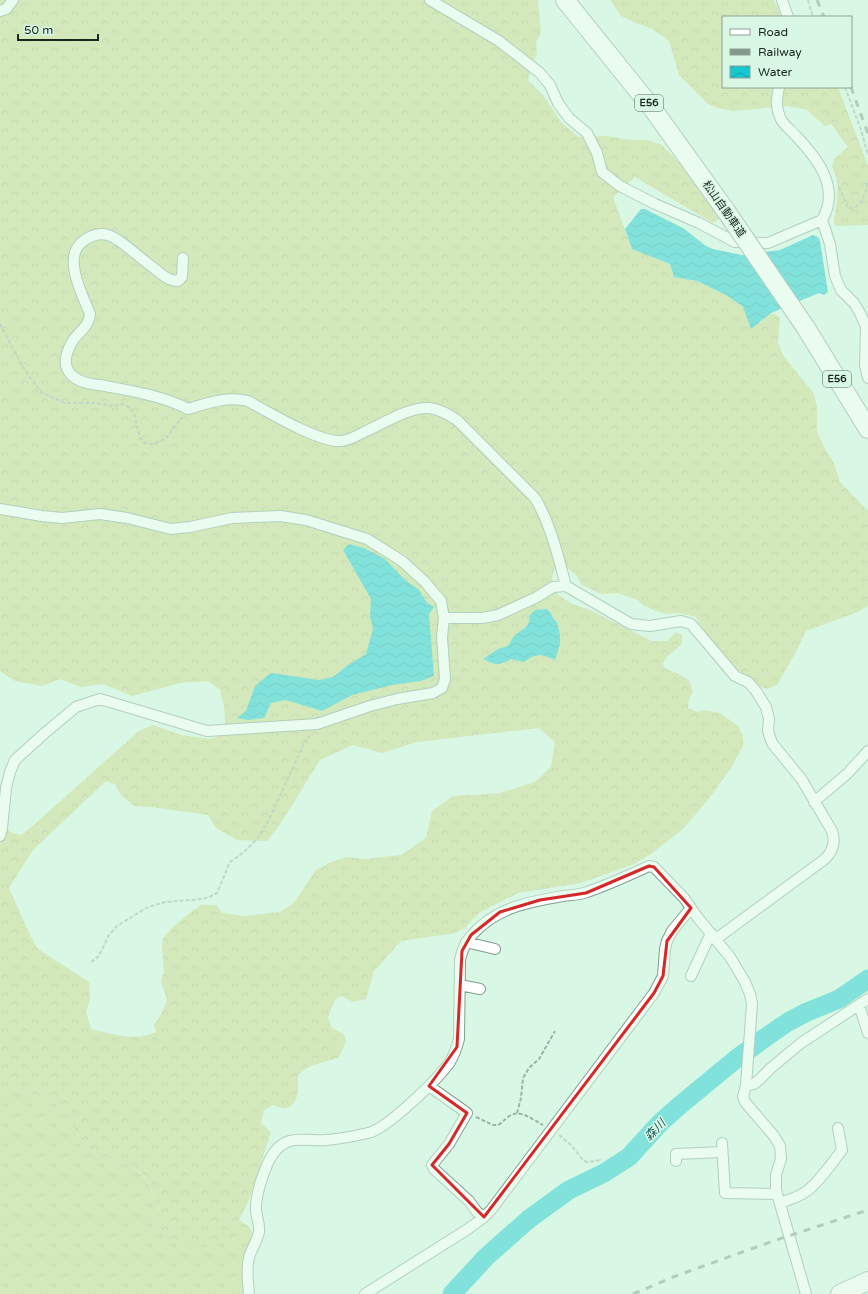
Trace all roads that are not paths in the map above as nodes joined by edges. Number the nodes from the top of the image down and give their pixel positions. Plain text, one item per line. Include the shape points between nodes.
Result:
1 (13, 0) edge
2 (430, 0) edge
3 (566, 0) edge
4 (782, 0) edge
5 (0, 11) edge
6 (788, 16) edge
7 (779, 88) edge
8 (822, 220) junction
9 (183, 258) dead end
10 (868, 378) edge
11 (868, 429) edge
12 (0, 509) edge
13 (566, 586) junction
14 (444, 618) junction
15 (868, 751) edge
16 (814, 802) junction
17 (0, 836) edge
18 (691, 908) junction
19 (714, 936) junction
20 (466, 942) junction
21 (494, 950) dead end
22 (690, 976) dead end
23 (460, 986) junction
24 (480, 989) dead end
25 (864, 1002) edge
26 (868, 1033) edge
27 (746, 1081) junction
28 (428, 1086) junction
29 (838, 1128) dead end
30 (676, 1161) dead end
31 (779, 1198) junction
32 (484, 1217) junction
33 (868, 1281) edge
34 (249, 1294) edge
35 (365, 1294) edge
36 (806, 1294) edge
37 (840, 1294) edge

1 - 5 street via 6,9
2 - 8 street via 499,41 540,72 569,118 587,133 597,153 602,172 620,186 735,242 768,243
3 - 11 highway, 松山自動車道 / E56, bridge via 652,108 726,211 806,328
4 - 6 street
7 - 8 street via 776,101 780,118 810,151 825,179 830,198
8 - 10 street via 830,244 835,276 842,290 854,302 866,327 865,365
9 - 13 street via 182,277 178,281 173,281 120,240 109,235 98,233 87,237 76,247 73,260 75,273 90,320 72,342 67,356 67,368 71,376 90,384 160,398 188,409 240,399 311,433 340,441 414,409 430,408 442,412 457,420 535,498 544,513
12 - 14 street via 62,518 100,514 171,529 232,518 280,516 306,520 367,539 402,561 425,582 440,601
13 - 14 street via 553,587 498,616
13 - 16 street via 631,624 650,626 680,621 691,624 735,676 748,682 756,691 766,706 768,731 772,743 802,780
14 - 17 street via 442,637 445,679 442,688 433,693 370,706 317,724 207,731 100,699 76,707 15,760 6,788
15 - 16 street via 848,773
16 - 19 street via 834,837 834,846 830,854
18 - 19 street
18 - 20 street via 654,867 649,866 586,893 540,900 500,912
18 - 32 street via 667,940 663,976 654,993
19 - 22 street
19 - 27 street via 730,957 750,994 752,1004
20 - 21 street
20 - 23 street via 460,960
23 - 24 street
23 - 28 street via 457,1047 450,1061
25 - 26 street
25 - 27 street via 801,1043 754,1084
27 - 31 street via 743,1097 745,1102 780,1146 781,1159 776,1175
28 - 32 street via 467,1113 449,1144 432,1165 469,1201 476,1212
28 - 34 street via 377,1131 328,1140 290,1141 270,1157 258,1195 256,1210 259,1230 249,1257
29 - 31 street via 842,1150 815,1184 804,1193
30 - 31 street via 676,1154 722,1148 725,1192
31 - 36 street
32 - 35 street
33 - 37 highway

